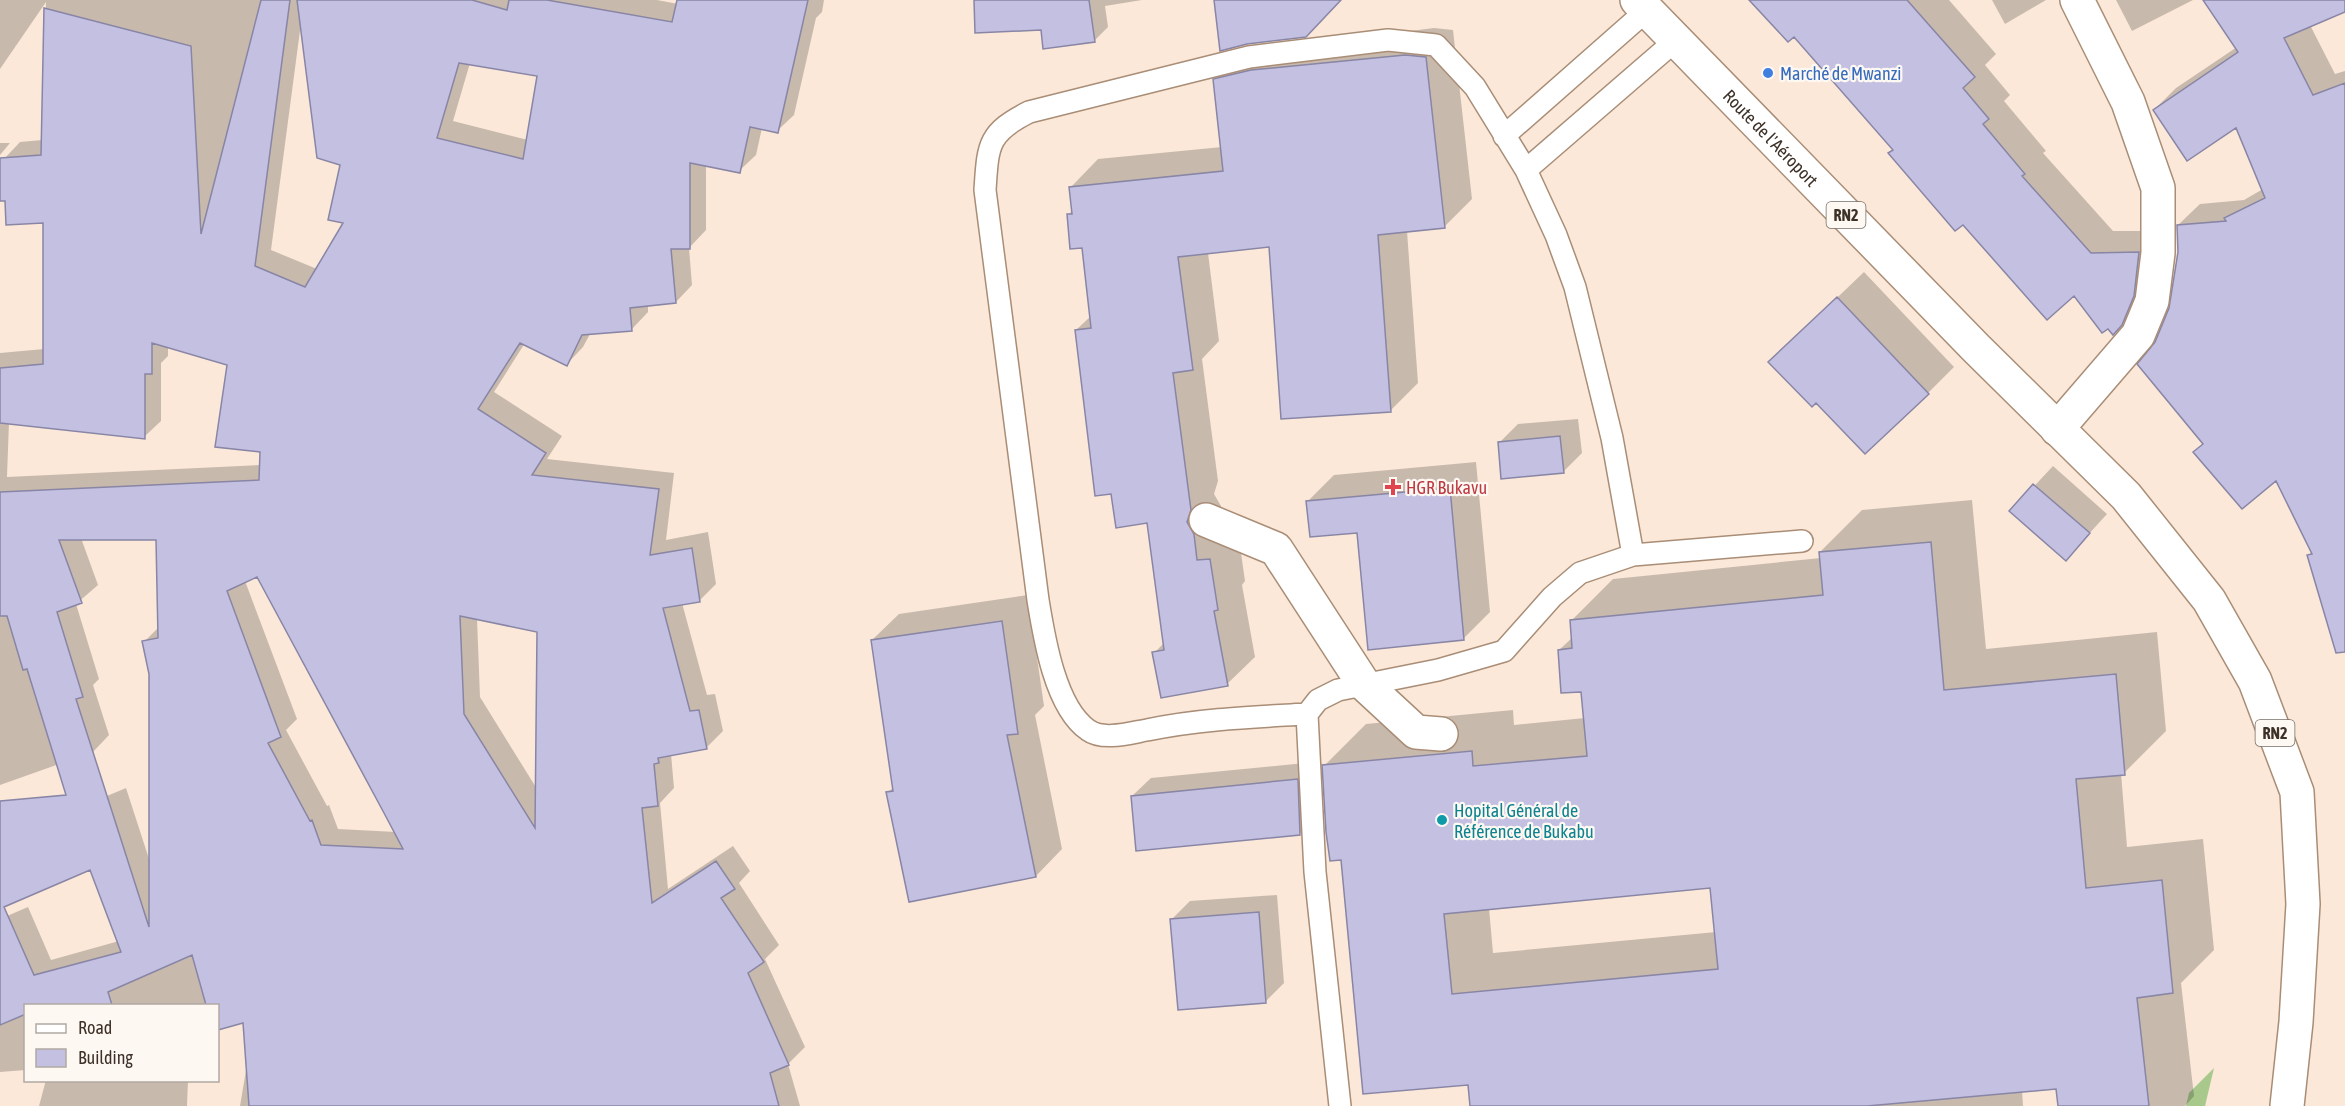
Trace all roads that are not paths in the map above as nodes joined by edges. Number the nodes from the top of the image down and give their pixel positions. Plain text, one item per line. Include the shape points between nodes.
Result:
1 (2077, 0) edge
2 (1641, 6) edge
3 (1675, 41) junction
4 (1504, 136) junction
5 (1526, 170) junction
6 (2057, 429) junction
7 (1206, 520) dead end
8 (1803, 541) dead end
9 (1634, 555) junction
10 (1363, 683) junction
11 (1307, 714) junction
12 (1441, 734) dead end
13 (1340, 1106) edge
14 (2287, 1106) edge

1 - 6 main road via 2128,102 2157,188 2157,253 2152,301 2138,335
2 - 3 main road, Route de l'Aéroport / RN2
2 - 4 lane
3 - 5 lane
3 - 6 main road, Route de l'Aéroport / RN2
4 - 5 lane
4 - 11 lane via 1475,87 1436,45 1388,40 1249,57 1040,109 1004,124 988,148 984,190 1038,600 1048,652 1069,709 1089,732 1114,736 1203,720
5 - 9 lane via 1575,287 1612,438
6 - 14 main road, RN2 via 2126,496 2209,600 2256,681 2297,792 2303,904
7 - 10 main road via 1276,549
8 - 9 lane
9 - 10 lane via 1580,573 1552,597 1504,651 1437,670
10 - 11 lane via 1318,700
10 - 12 main road via 1416,732
11 - 13 lane via 1315,872

